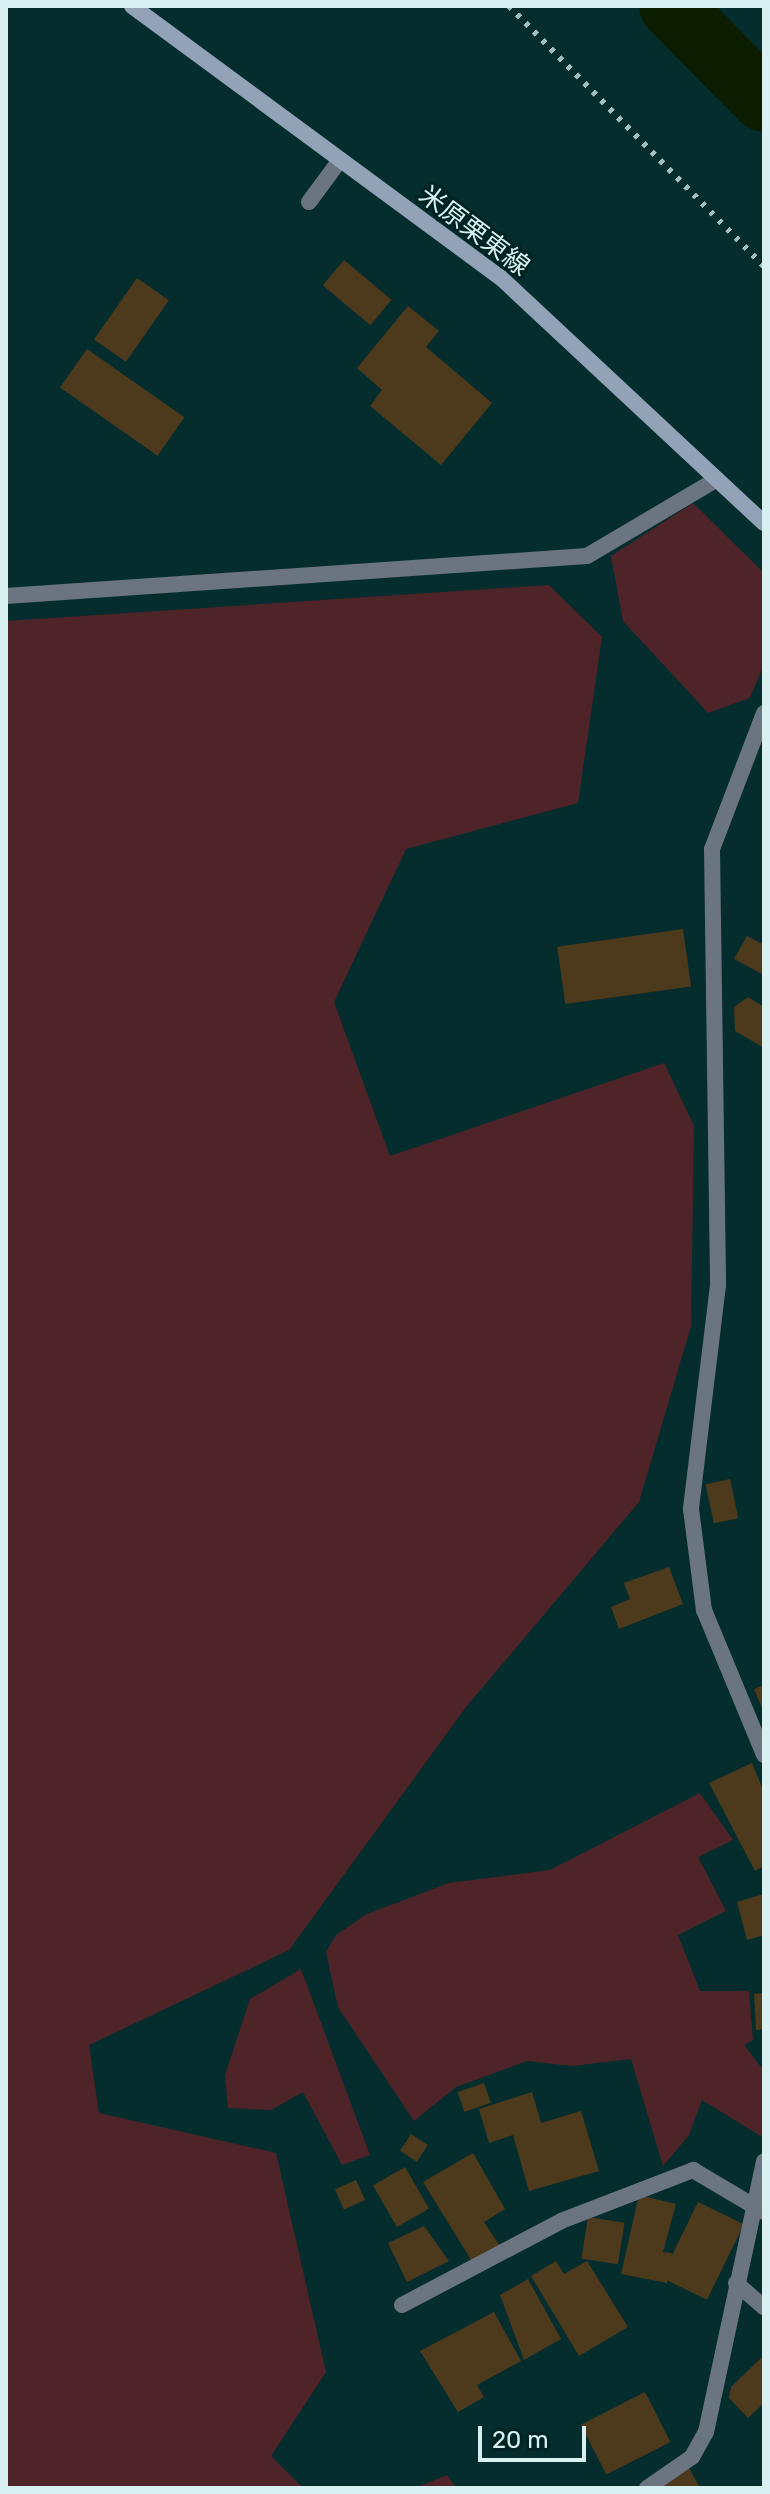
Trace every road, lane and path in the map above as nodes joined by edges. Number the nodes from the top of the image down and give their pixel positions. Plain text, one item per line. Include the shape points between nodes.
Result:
1 (132, 6) edge
2 (340, 160) junction
3 (309, 202) dead end
4 (717, 479) junction
5 (764, 523) edge
6 (6, 596) edge
7 (764, 713) edge
8 (764, 1755) edge
9 (764, 2161) edge
10 (761, 2209) edge
11 (736, 2283) junction
12 (402, 2305) dead end
13 (764, 2307) edge
14 (647, 2488) edge

1 - 2 main road, 米原栗東線
2 - 3 street
2 - 4 main road, 米原栗東線 via 500,277
4 - 5 main road, 米原栗東線
4 - 6 street via 587,556
7 - 8 street via 712,849 718,1285 691,1509 704,1610
9 - 10 street
10 - 11 street
10 - 12 street via 693,2170 561,2221
11 - 13 street
11 - 14 street via 706,2432 692,2457

